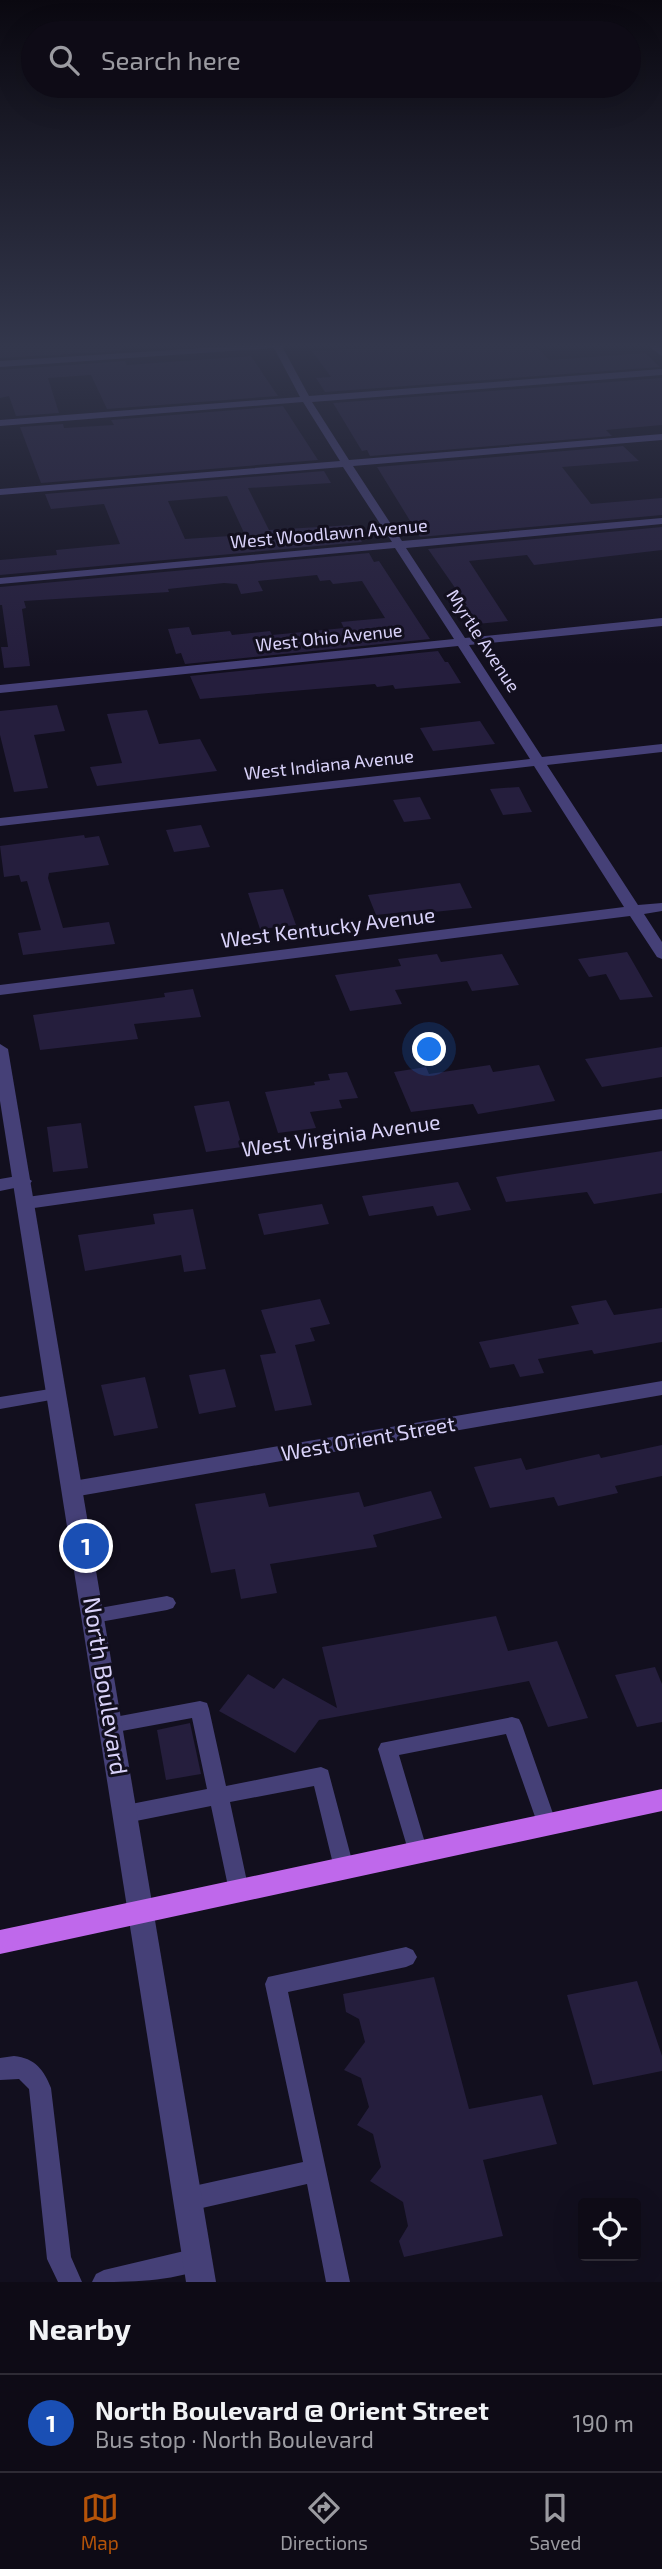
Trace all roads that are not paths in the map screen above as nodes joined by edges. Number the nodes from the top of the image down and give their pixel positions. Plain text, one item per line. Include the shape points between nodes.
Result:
1 (339, 451) edge
2 (486, 451) edge
3 (346, 463) junction
4 (0, 492) edge
5 (662, 521) edge
6 (401, 546) junction
7 (0, 581) edge
8 (662, 622) edge
9 (463, 642) junction
10 (0, 689) edge
11 (662, 748) edge
12 (539, 761) junction
13 (0, 821) edge
14 (662, 907) edge
15 (633, 910) junction
16 (662, 954) edge
17 (0, 990) edge
18 (0, 1049) edge
19 (662, 1114) edge
20 (23, 1181) junction
21 (0, 1185) edge
22 (27, 1203) junction
23 (662, 1388) edge
24 (57, 1394) junction
25 (0, 1403) edge
26 (74, 1489) junction
27 (167, 1603) dead end
28 (94, 1616) junction
29 (111, 1726) junction
30 (219, 1796) junction
31 (662, 1800) edge
32 (126, 1814) junction
33 (547, 1825) junction
34 (418, 1853) junction
35 (344, 1868) junction
36 (239, 1891) junction
37 (141, 1912) junction
38 (0, 1942) edge
39 (406, 1957) dead end
40 (0, 2068) edge
41 (316, 2171) junction
42 (189, 2199) junction
43 (199, 2271) edge
44 (70, 2282) edge
45 (104, 2282) edge
46 (338, 2282) edge

1 - 3 street, Myrtle Avenue
2 - 3 street
3 - 4 street
3 - 6 street, Myrtle Avenue
5 - 6 street, West Woodlawn Avenue
6 - 7 street, West Woodlawn Avenue
6 - 9 street, Myrtle Avenue
8 - 9 street, West Ohio Avenue
9 - 10 street, West Ohio Avenue
9 - 12 street, Myrtle Avenue
11 - 12 street, West Indiana Avenue
12 - 13 street, West Indiana Avenue
12 - 15 street, Myrtle Avenue
14 - 15 street, West Kentucky Avenue
15 - 16 street, Myrtle Avenue
15 - 17 street, West Kentucky Avenue
18 - 20 street, North Boulevard
19 - 22 street, West Virginia Avenue
20 - 21 street
20 - 22 street, North Boulevard
22 - 24 street, North Boulevard
23 - 26 street, West Orient Street
24 - 25 lane
24 - 26 street, North Boulevard
26 - 28 street, North Boulevard
27 - 28 lane
28 - 29 street, North Boulevard
29 - 30 lane via 200,1709
29 - 32 street, North Boulevard
30 - 32 lane
30 - 35 lane via 321,1776
30 - 36 lane
31 - 33 main road
32 - 37 street, North Boulevard
33 - 34 main road
33 - 34 lane via 512,1725 387,1749
34 - 35 main road
35 - 36 main road
36 - 37 main road
37 - 38 main road
37 - 42 street, North Boulevard
39 - 41 lane via 276,1984
40 - 44 lane via 27,2068 40,2088 59,2259
41 - 42 lane
41 - 46 lane
42 - 43 street, North Boulevard
43 - 45 lane

